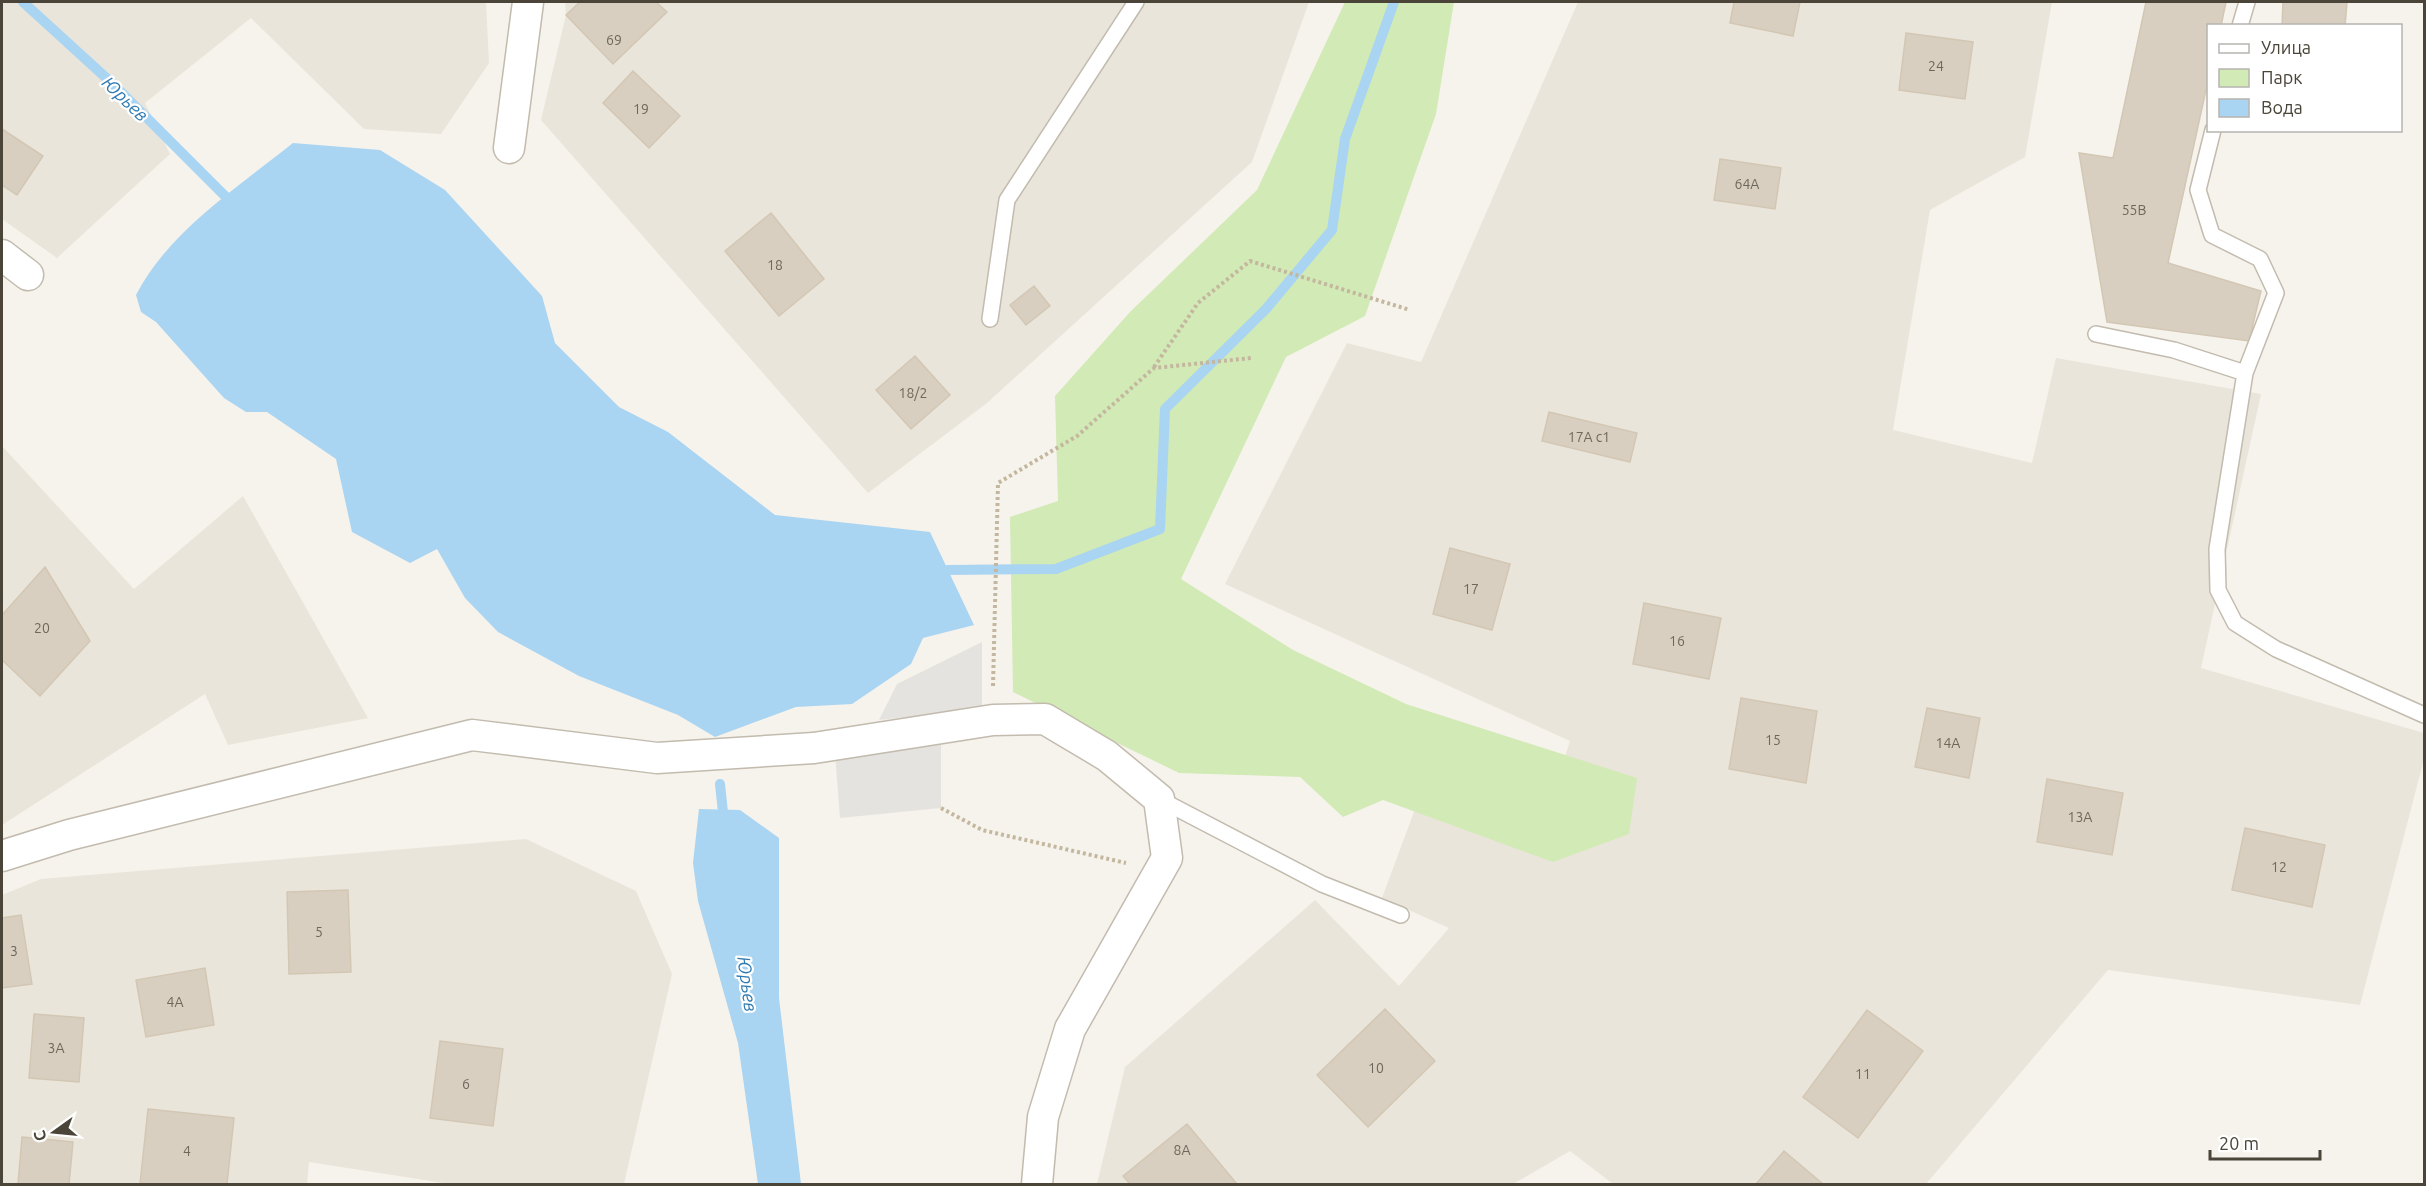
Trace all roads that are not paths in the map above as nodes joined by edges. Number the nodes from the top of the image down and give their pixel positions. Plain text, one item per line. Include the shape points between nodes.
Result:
1 (528, 2) edge
2 (1136, 2) edge
3 (2247, 2) edge
4 (2241, 24) edge
5 (2212, 132) edge
6 (509, 148) dead end
7 (2, 255) edge
8 (28, 275) dead end
9 (990, 319) dead end
10 (2096, 334) dead end
11 (2245, 373) junction
12 (2424, 715) edge
13 (1159, 799) junction
14 (2, 856) edge
15 (1401, 915) dead end
16 (1037, 1185) edge

1 - 6 street
2 - 9 lane via 1007,200
3 - 4 lane
5 - 11 lane via 2198,190 2212,235 2260,259 2276,292
7 - 8 street
10 - 11 lane via 2174,350
11 - 12 lane via 2217,549 2218,590 2235,623 2276,649
13 - 14 street via 1107,756 1045,719 993,720 814,748 657,758 472,735 69,835
13 - 15 lane via 1322,884
13 - 16 street via 1167,858 1070,1029 1043,1117

